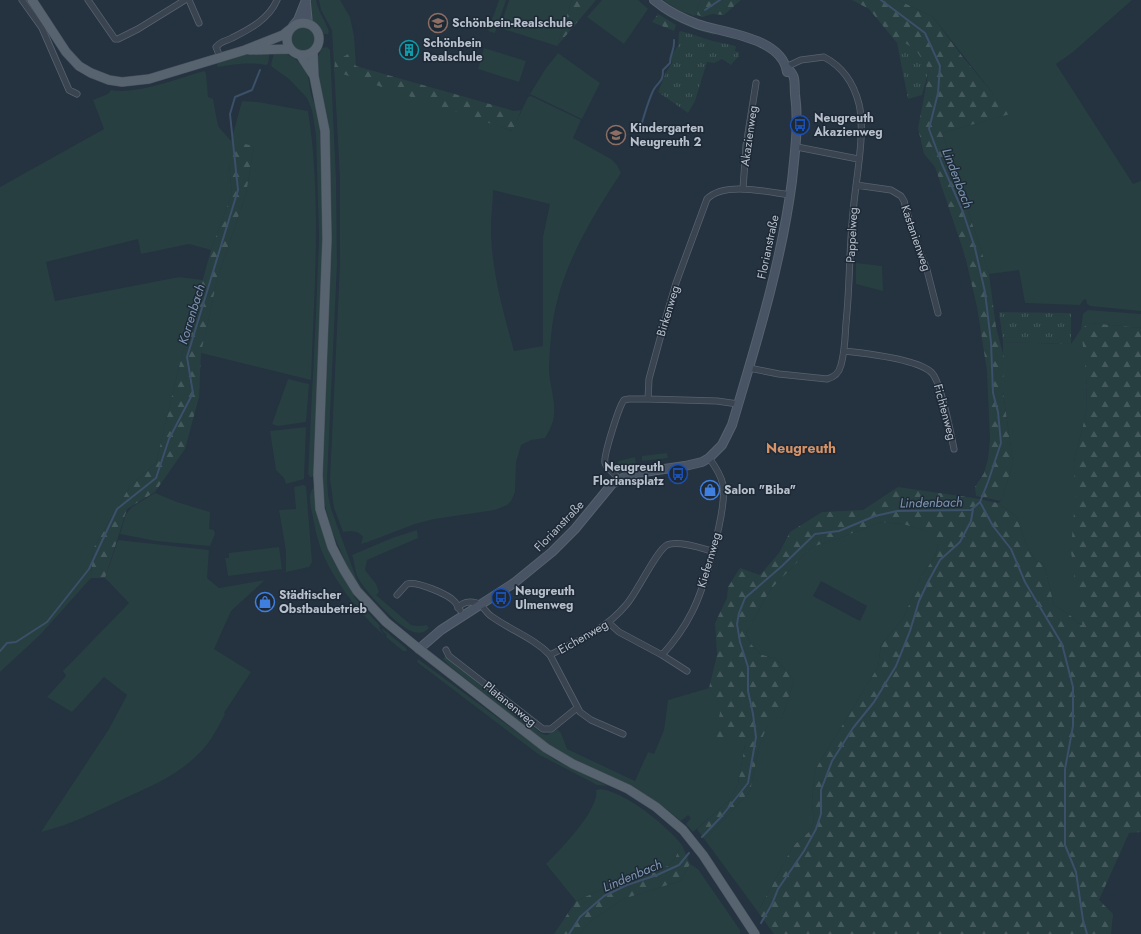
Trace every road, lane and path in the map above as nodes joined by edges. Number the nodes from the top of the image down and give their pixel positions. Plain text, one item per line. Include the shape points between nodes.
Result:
1 (22, 0) edge
2 (32, 0) edge
3 (88, 0) edge
4 (185, 0) edge
5 (189, 0) edge
6 (277, 0) edge
7 (306, 0) edge
8 (654, 0) edge
9 (199, 24) dead end
10 (308, 24) junction
11 (291, 28) junction
12 (290, 49) junction
13 (245, 50) junction
14 (313, 52) junction
15 (220, 56) junction
16 (301, 56) junction
17 (786, 67) junction
18 (314, 76) junction
19 (756, 82) dead end
20 (77, 94) dead end
21 (796, 147) junction
22 (858, 159) junction
23 (856, 185) junction
24 (743, 189) junction
25 (790, 195) junction
26 (938, 313) dead end
27 (844, 352) junction
28 (749, 368) junction
29 (648, 399) junction
30 (738, 404) junction
31 (954, 449) dead end
32 (709, 458) junction
33 (619, 480) junction
34 (712, 551) junction
35 (397, 595) dead end
36 (480, 605) junction
37 (458, 608) junction
38 (463, 616) junction
39 (609, 623) junction
40 (419, 649) junction
41 (446, 650) dead end
42 (550, 655) junction
43 (662, 655) junction
44 (687, 671) dead end
45 (577, 708) junction
46 (623, 734) dead end
47 (756, 934) edge

1 - 20 street via 42,28 69,90
2 - 15 main road via 66,52 79,66 91,74 109,80 122,82 149,78
3 - 4 street via 115,39 118,39
5 - 9 street
6 - 15 street via 273,9 250,29 220,42 216,47
7 - 10 street
7 - 11 street via 298,20
8 - 17 street, Florianstraße via 684,19 763,43 781,57
10 - 11 main road via 303,23
10 - 14 main road via 316,29 320,39
11 - 12 main road via 286,41
11 - 13 main road via 283,36
12 - 13 main road
12 - 16 main road
13 - 15 main road
14 - 16 main road
14 - 18 main road
16 - 18 main road
17 - 21 street, Florianstraße via 792,72 795,82
17 - 22 street, Pappelweg via 801,60 824,57 846,75 860,107
18 - 40 main road via 325,131 327,231 318,475 320,509 332,547 357,591 386,622
19 - 24 street, Akazienweg via 746,142
21 - 22 street
21 - 25 street, Florianstraße
22 - 23 street, Pappelweg
23 - 26 street, Kastanienweg via 891,190 901,196 927,270
23 - 27 street, Pappelweg
24 - 25 street, Birkenweg
24 - 29 street, Birkenweg via 714,193 704,204 664,324 649,379
25 - 28 street, Florianstraße via 776,270
27 - 28 street, Pappelweg via 841,367 835,376 827,379
27 - 31 street, Fichtenweg via 892,358 931,372 939,390
28 - 30 street, Florianstraße
29 - 30 street
29 - 33 street via 626,399 622,403 604,459 606,466
30 - 32 street, Florianstraße via 726,439
32 - 33 street, Florianstraße via 695,464 630,474
32 - 34 street, Kiefernweg via 720,475 724,493
33 - 36 street, Florianstraße via 612,484 575,530 552,552 518,580
34 - 39 street, Eichenweg via 677,543 668,545 659,554 633,597
34 - 43 street, Kiefernweg via 692,612 678,636
35 - 37 street via 407,584 414,583 449,597
36 - 37 street via 466,602
36 - 38 street, Florianstraße
36 - 42 street, Eichenweg via 492,617
37 - 38 street
38 - 40 street, Florianstraße
39 - 42 street, Eichenweg
39 - 43 street via 619,632
40 - 47 main road via 552,753 628,789 656,807 683,830 703,855
41 - 45 street, Platanenweg via 449,656 543,729 550,729
42 - 45 street
43 - 44 street
45 - 46 street via 588,719

